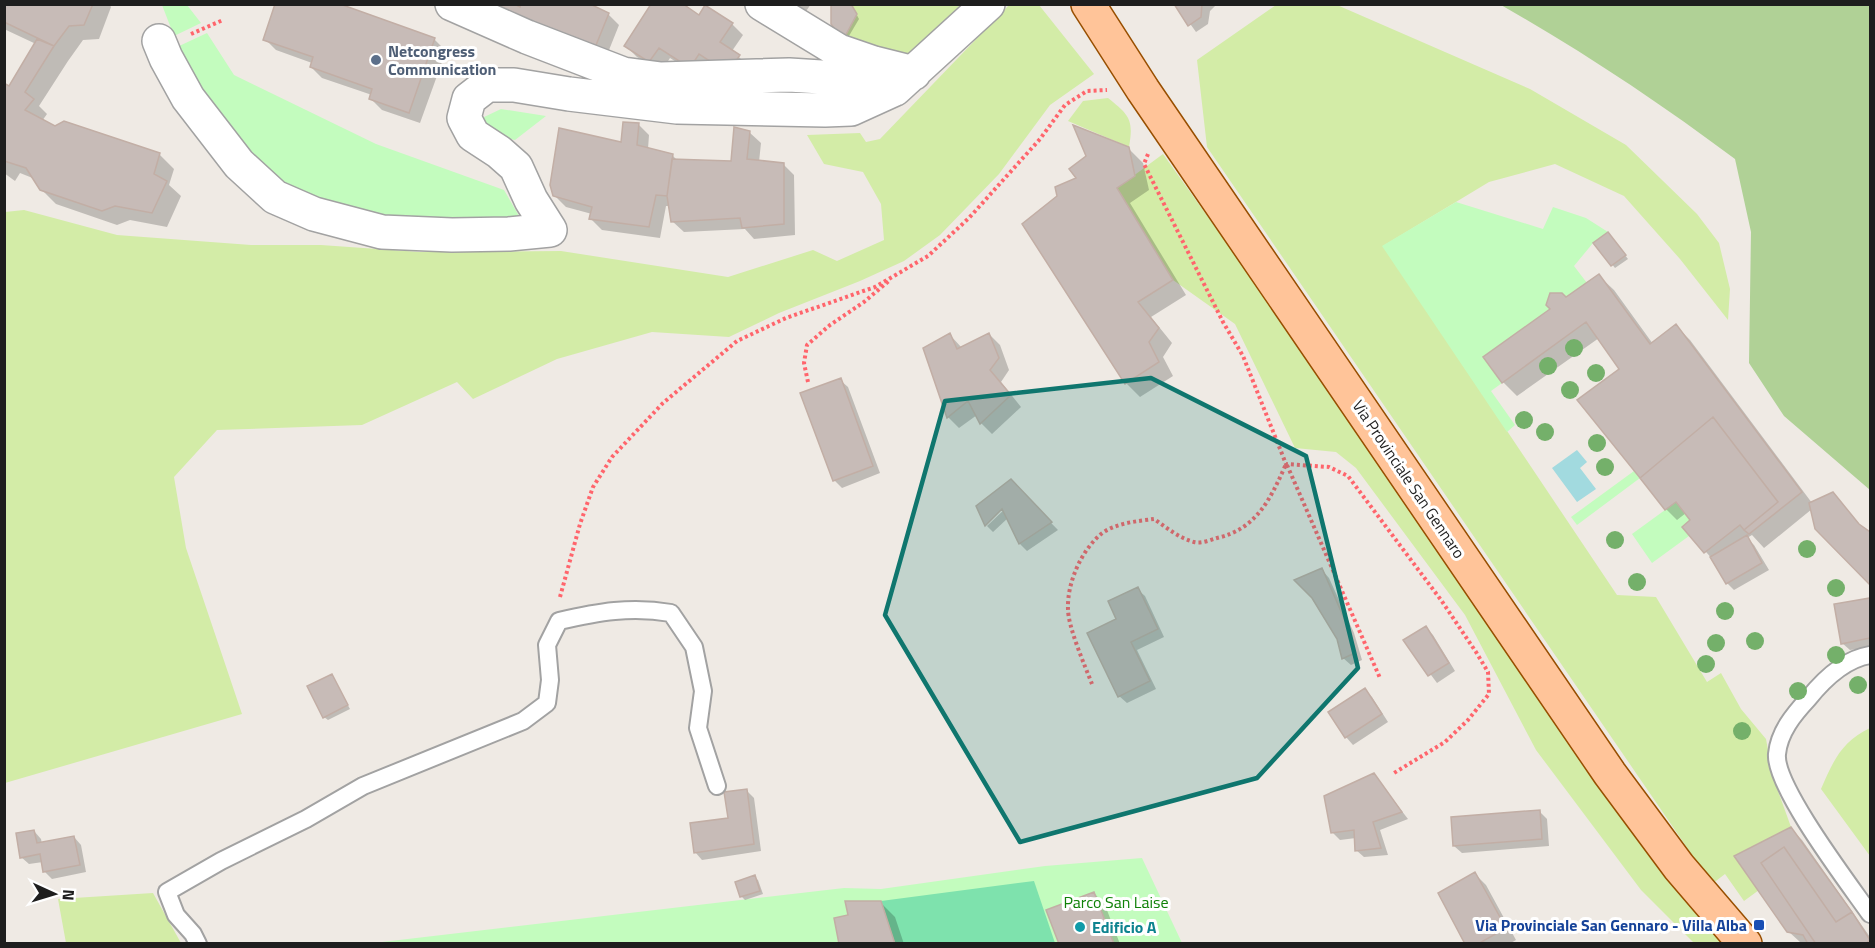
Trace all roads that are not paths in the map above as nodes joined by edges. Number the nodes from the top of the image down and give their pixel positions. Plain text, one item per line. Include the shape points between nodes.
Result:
1 (452, 4) edge
2 (762, 4) edge
3 (988, 4) edge
4 (1088, 4) edge
5 (173, 38) road end
6 (905, 81) junction
7 (1870, 655) edge
8 (717, 786) dead end
9 (1870, 914) edge
10 (198, 944) edge
11 (1745, 944) edge

1 - 6 street via 527,38 623,74 661,79 789,75
2 - 6 street via 839,51 874,63
3 - 6 street
4 - 11 main road, Via Provinciale San Gennaro via 1611,774 1679,867
5 - 6 street via 166,58 188,98 239,164 275,197 314,214 382,232 452,235 549,230 516,166 473,135 464,118 469,99 487,85 514,85 677,107 825,110 851,109
7 - 9 lane via 1846,664 1814,692 1787,726 1777,754 1778,769 1800,811
8 - 10 lane via 698,728 703,691 694,647 671,614 650,609 603,611 559,621 547,645 547,703 523,721 363,786 167,892 176,915

